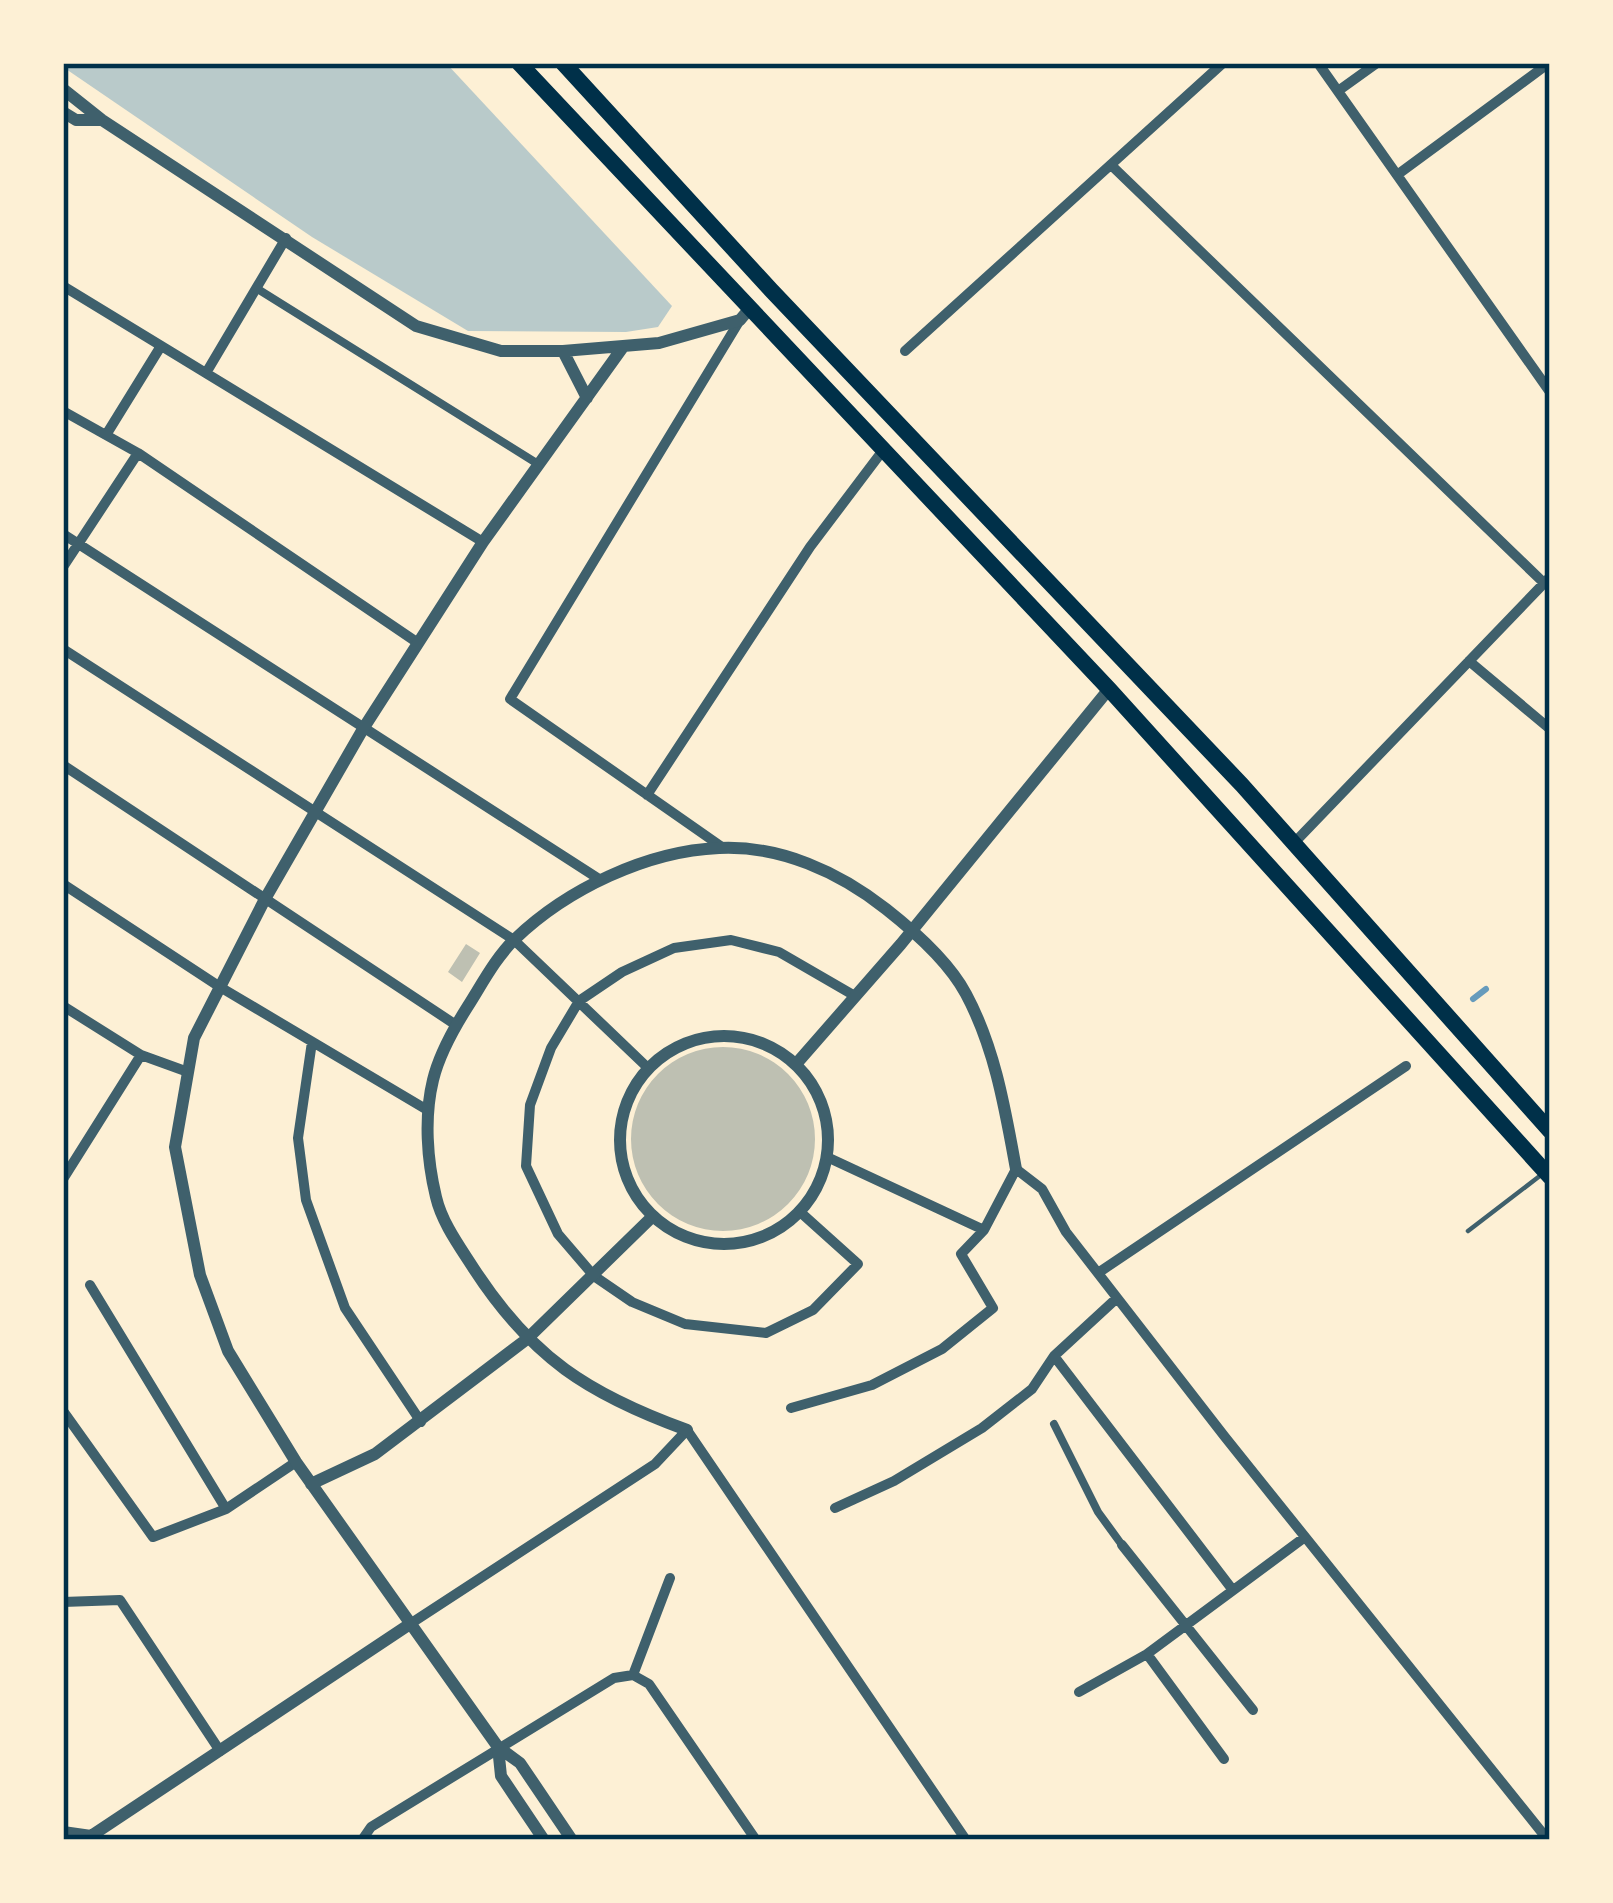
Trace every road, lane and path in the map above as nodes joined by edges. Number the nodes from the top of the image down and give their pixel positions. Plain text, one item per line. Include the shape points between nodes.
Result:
1 (519, 63) edge
2 (562, 63) edge
3 (1222, 63) edge
4 (1318, 63) edge
5 (1377, 63) edge
6 (1549, 63) edge
7 (63, 89) edge
8 (1338, 91) junction
9 (63, 112) edge
10 (102, 120) junction
11 (1111, 165) junction
12 (1397, 175) junction
13 (286, 238) junction
14 (63, 286) edge
15 (256, 288) junction
16 (771, 290) junction
17 (745, 314) junction
18 (161, 346) junction
19 (623, 347) junction
20 (563, 351) junction
21 (905, 351) dead end
22 (206, 373) junction
23 (1550, 392) edge
24 (587, 398) junction
25 (63, 411) edge
26 (106, 435) junction
27 (884, 449) junction
28 (138, 453) junction
29 (539, 465) junction
30 (63, 534) edge
31 (483, 542) junction
32 (78, 544) junction
33 (63, 567) edge
34 (1547, 580) edge
35 (418, 644) junction
36 (63, 650) edge
37 (1469, 661) junction
38 (1132, 667) junction
39 (1109, 689) junction
40 (363, 729) junction
41 (1550, 729) edge
42 (63, 765) edge
43 (1242, 785) junction
44 (647, 795) junction
45 (1215, 807) junction
46 (316, 811) junction
47 (1294, 843) junction
48 (722, 847) junction
49 (599, 879) junction
50 (63, 884) edge
51 (266, 899) junction
52 (913, 930) junction
53 (514, 940) junction
54 (220, 987) junction
55 (855, 996) junction
56 (579, 1001) junction
57 (65, 1012) edge
58 (456, 1025) junction
59 (312, 1042) junction
60 (141, 1055) junction
61 (796, 1063) junction
62 (1406, 1066) dead end
63 (648, 1068) junction
64 (188, 1072) junction
65 (429, 1112) junction
66 (1550, 1131) edge
67 (827, 1157) junction
68 (1016, 1168) junction
69 (1549, 1172) edge
70 (63, 1179) edge
71 (799, 1211) junction
72 (652, 1217) junction
73 (984, 1230) junction
74 (1468, 1231) dead end
75 (1098, 1273) junction
76 (594, 1276) junction
77 (90, 1285) dead end
78 (1117, 1298) junction
79 (527, 1339) junction
80 (1054, 1356) junction
81 (791, 1408) dead end
82 (63, 1411) edge
83 (421, 1422) junction
84 (1054, 1424) dead end
85 (687, 1430) junction
86 (296, 1462) junction
87 (311, 1484) junction
88 (835, 1508) dead end
89 (226, 1509) junction
90 (1304, 1537) junction
91 (1122, 1545) joint
92 (670, 1578) dead end
93 (1232, 1589) junction
94 (63, 1602) edge
95 (410, 1624) junction
96 (1185, 1624) junction
97 (1147, 1654) junction
98 (633, 1675) junction
99 (1079, 1692) dead end
100 (1253, 1710) dead end
101 (498, 1748) junction
102 (220, 1750) junction
103 (1224, 1760) dead end
104 (63, 1832) edge
105 (91, 1839) edge
106 (362, 1840) edge
107 (544, 1840) edge
108 (572, 1840) edge
109 (756, 1840) edge
110 (966, 1840) edge
111 (1548, 1840) edge

1 - 17 highway
2 - 16 highway
3 - 11 street
4 - 8 street
5 - 8 street
6 - 12 street
7 - 10 street
8 - 12 street
9 - 10 street
10 - 13 street
11 - 21 street
11 - 34 street
12 - 23 street
13 - 15 street
13 - 20 street via 416,326 501,351
14 - 18 street
15 - 22 street
15 - 29 street
16 - 17 highway
16 - 38 highway
17 - 19 street
17 - 27 highway
17 - 44 street via 510,699
18 - 22 street
18 - 26 street
19 - 20 street
19 - 24 street
20 - 24 street
22 - 31 street
24 - 29 street
25 - 26 street
26 - 28 street
27 - 39 highway
27 - 44 street
28 - 32 street
28 - 35 street
29 - 31 street
30 - 32 street
31 - 35 street
32 - 33 street
32 - 40 street
34 - 37 street
35 - 40 street
36 - 46 street
37 - 41 street
37 - 47 street
38 - 39 highway
38 - 43 highway
39 - 45 highway
39 - 52 street
40 - 46 street
40 - 49 street
42 - 51 street
43 - 45 highway
43 - 47 highway
44 - 48 street
45 - 69 highway
46 - 51 street
46 - 53 street
47 - 66 highway
48 - 49 street via 664,854
48 - 52 street via 790,856 853,883
49 - 53 street
50 - 54 street
51 - 54 street
51 - 58 street
52 - 55 street
52 - 68 street via 964,990 985,1037
53 - 56 street
53 - 58 street
54 - 59 street
54 - 64 street via 194,1038
55 - 56 street via 779,952 731,940 674,948
55 - 61 street
56 - 63 street
56 - 76 street via 530,1105 526,1166 558,1234
57 - 60 street
58 - 65 street
59 - 65 street
59 - 83 street via 298,1138 306,1200 345,1308
60 - 64 street
60 - 70 street
61 - 63 street via 738,1035 705,1036
61 - 67 street via 818,1092
62 - 75 street
63 - 72 street via 629,1095 620,1160
64 - 86 street via 175,1147 200,1275 228,1351
65 - 79 street via 436,1200
67 - 71 street
67 - 73 street
68 - 73 street
68 - 75 street via 1042,1189
69 - 74 lane
71 - 72 street via 754,1240 718,1245 682,1237
71 - 76 street via 858,1264 813,1310 766,1333 685,1324
72 - 76 street
73 - 81 street via 961,1254 993,1308 942,1349 872,1385
75 - 78 street
76 - 79 street
77 - 89 street
78 - 80 street
78 - 90 street
79 - 83 street
79 - 85 street via 568,1375
80 - 88 street via 1032,1389 982,1428
80 - 93 street
82 - 89 street via 153,1537
83 - 87 street
84 - 91 street
85 - 95 street via 656,1464
85 - 110 street
86 - 87 street
86 - 89 street
87 - 95 street
90 - 93 street
90 - 111 street
91 - 96 street
92 - 98 street
93 - 96 street
94 - 102 street via 121,1600
95 - 101 street
95 - 102 street
96 - 97 street
96 - 100 street
97 - 99 street
97 - 103 street
98 - 101 street via 614,1678
98 - 109 street via 649,1684
101 - 106 street via 371,1826
101 - 107 street via 501,1776
101 - 108 street via 520,1763
102 - 105 street
104 - 105 street

